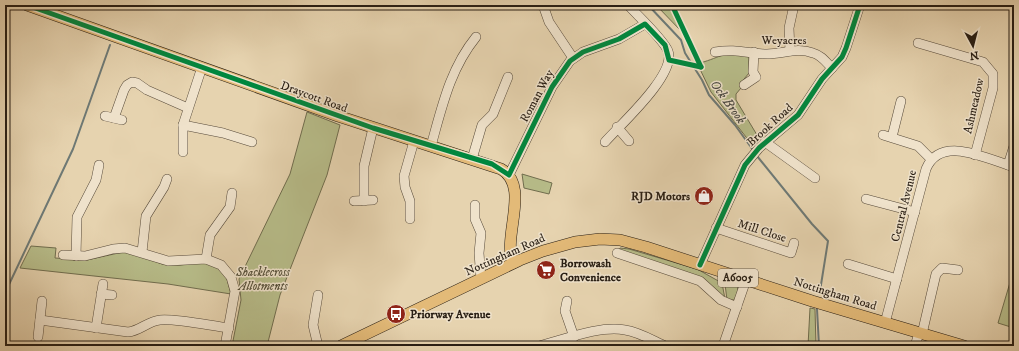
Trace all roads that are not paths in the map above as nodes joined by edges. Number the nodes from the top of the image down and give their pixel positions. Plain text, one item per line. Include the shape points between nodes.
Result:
1 (27, 5) edge
2 (543, 5) edge
3 (628, 5) edge
4 (794, 5) edge
5 (860, 5) edge
6 (645, 24) junction
7 (476, 37) dead end
8 (918, 43) dead end
9 (790, 51) junction
10 (715, 52) dead end
11 (754, 52) junction
12 (573, 58) junction
13 (202, 67) junction
14 (832, 68) junction
15 (129, 73) dead end
16 (508, 77) dead end
17 (132, 82) junction
18 (744, 85) dead end
19 (504, 87) junction
20 (514, 90) dead end
21 (901, 101) dead end
22 (188, 108) junction
23 (114, 118) dead end
24 (183, 125) junction
25 (620, 125) junction
26 (373, 128) junction
27 (414, 141) junction
28 (630, 141) dead end
29 (252, 142) dead end
30 (605, 142) dead end
31 (762, 145) junction
32 (431, 146) junction
33 (1014, 146) edge
34 (184, 152) dead end
35 (974, 155) junction
36 (472, 159) junction
37 (931, 159) junction
38 (99, 164) dead end
39 (1011, 166) edge
40 (509, 175) junction
41 (87, 176) dead end
42 (96, 178) junction
43 (167, 178) dead end
44 (815, 178) dead end
45 (232, 193) dead end
46 (866, 199) dead end
47 (354, 201) dead end
48 (475, 205) dead end
49 (914, 212) junction
50 (410, 219) dead end
51 (716, 228) junction
52 (794, 244) dead end
53 (142, 252) junction
54 (63, 255) dead end
55 (76, 256) junction
56 (206, 258) junction
57 (622, 258) dead end
58 (513, 263) junction
59 (848, 264) dead end
60 (700, 265) junction
61 (958, 270) dead end
62 (481, 278) junction
63 (898, 279) junction
64 (746, 280) junction
65 (103, 284) dead end
66 (101, 294) junction
67 (112, 295) dead end
68 (318, 296) dead end
69 (42, 301) dead end
70 (566, 301) dead end
71 (737, 307) junction
72 (40, 320) junction
73 (885, 323) junction
74 (96, 328) junction
75 (229, 328) junction
76 (920, 333) junction
77 (38, 337) dead end
78 (574, 337) junction
79 (345, 345) edge
80 (225, 346) edge
81 (318, 346) edge
82 (539, 346) edge
83 (665, 346) edge
84 (723, 346) edge
85 (914, 346) edge
86 (964, 346) edge

1 - 13 main road, Draycott Road
2 - 12 street via 550,22
3 - 6 street
4 - 9 street via 789,28
5 - 14 street, Brook Road via 844,53
6 - 12 street, Roman Way via 625,37
6 - 25 street via 665,46 669,63 649,95
7 - 32 street via 462,56 451,78
8 - 35 street, Ashmeadow via 983,62 993,74 993,88
9 - 11 street, Weyacres via 769,54
9 - 14 street, Weyacres via 817,54
10 - 11 street, Weyacres
11 - 18 street, Weyacres via 753,72 756,78
12 - 40 street, Roman Way via 552,87
13 - 22 street
13 - 26 main road, Draycott Road
14 - 31 street, Brook Road via 798,115
15 - 17 street
16 - 19 street
17 - 22 street
17 - 23 street via 127,84 124,90
19 - 20 street
19 - 36 street via 493,114 482,126
21 - 37 street via 887,136 918,146
22 - 24 street
24 - 29 street
24 - 34 street
25 - 28 street
25 - 30 street
26 - 27 main road, Draycott Road
26 - 47 street via 364,166 368,201
27 - 32 main road, Draycott Road
27 - 50 street via 404,176 410,201
31 - 44 street
31 - 51 street, Brook Road via 745,165
32 - 36 main road, Draycott Road
33 - 39 street
35 - 37 street, Central Avenue via 949,150 938,153
35 - 39 street, Central Avenue
36 - 40 main road, Draycott Road via 492,164
37 - 49 street, Central Avenue
38 - 42 street
40 - 58 main road via 514,183 515,195 510,247
41 - 42 street
42 - 55 street via 77,217
43 - 53 street via 156,193 146,216
45 - 56 street via 234,208 212,230
46 - 49 street
48 - 62 street via 475,219 481,233
49 - 63 street, Central Avenue
51 - 52 street, Mill Close via 791,253
51 - 60 street, Brook Road
53 - 55 street via 119,249
53 - 56 street via 168,261
54 - 55 street
56 - 75 street via 221,265 233,281 234,300
57 - 71 street via 700,281 723,302
58 - 60 main road, Nottingham Road / A6005 via 562,245 600,239 630,242
58 - 62 main road, Nottingham Road
59 - 63 street
60 - 64 main road, Nottingham Road / A6005
61 - 76 street via 945,267 936,274
62 - 79 main road, Nottingham Road
63 - 73 street, Central Avenue
64 - 71 street
64 - 73 main road, Nottingham Road / A6005
65 - 66 street
66 - 67 street
66 - 74 street
68 - 81 street via 313,328
69 - 72 street
70 - 78 street via 565,311
71 - 84 street
72 - 74 street
72 - 77 street
73 - 76 main road, Nottingham Road / A6005
74 - 75 street via 132,332 164,319
75 - 80 street
76 - 85 street
76 - 86 main road, Nottingham Road / A6005
78 - 82 street
78 - 83 street via 618,329 641,335

